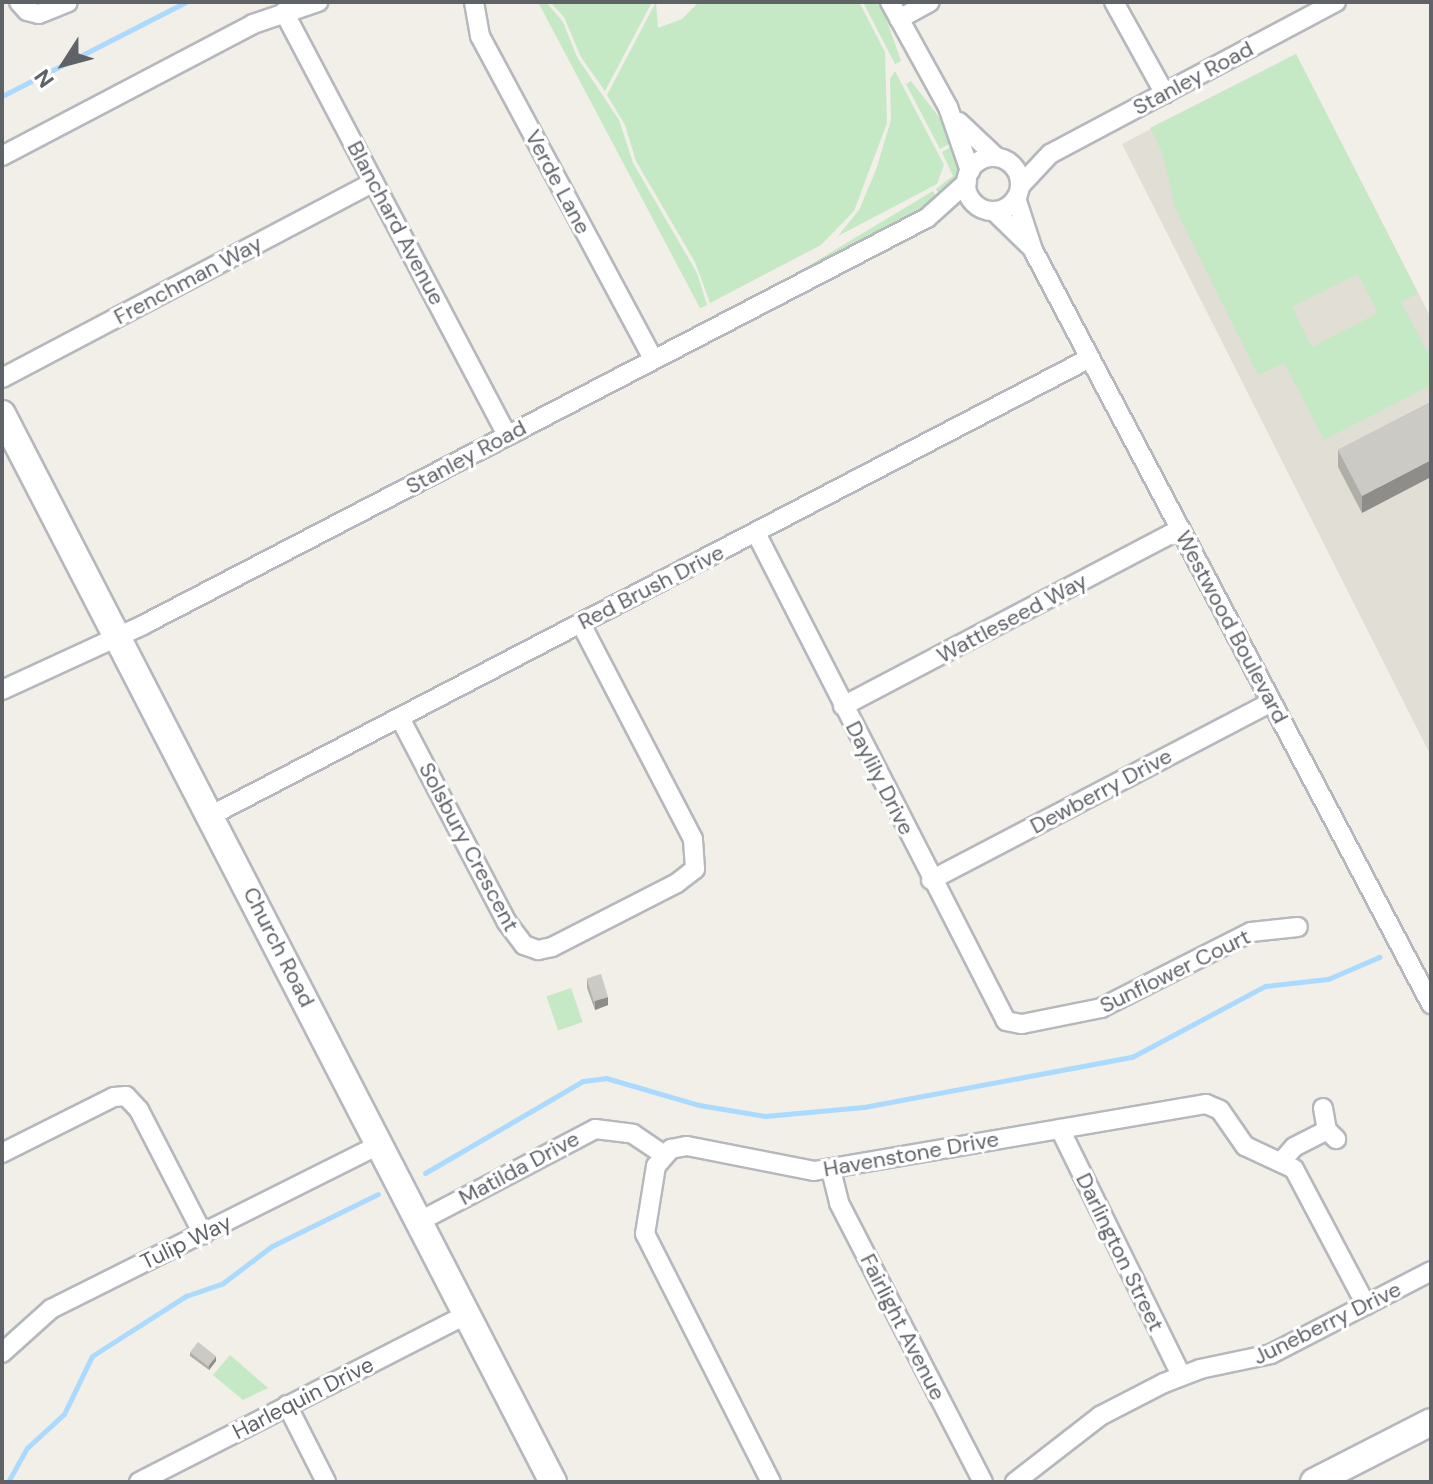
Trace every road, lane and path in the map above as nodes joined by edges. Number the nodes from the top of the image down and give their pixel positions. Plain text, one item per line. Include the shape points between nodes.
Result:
1 (19, 2) edge
2 (68, 2) edge
3 (318, 2) edge
4 (474, 2) edge
5 (890, 2) edge
6 (930, 2) edge
7 (1114, 2) edge
8 (1328, 4) edge
9 (284, 12) junction
10 (899, 19) junction
11 (1165, 94) junction
12 (948, 107) junction
13 (1050, 154) junction
14 (2, 156) edge
15 (1001, 159) junction
16 (968, 176) junction
17 (373, 182) junction
18 (1018, 192) junction
19 (988, 209) junction
20 (927, 218) junction
21 (1033, 250) junction
22 (1090, 358) junction
23 (653, 359) junction
24 (2, 378) edge
25 (2, 414) edge
26 (507, 435) junction
27 (1180, 529) junction
28 (756, 533) junction
29 (581, 624) junction
30 (120, 636) junction
31 (2, 690) edge
32 (1271, 702) junction
33 (843, 706) junction
34 (400, 718) junction
35 (212, 815) junction
36 (931, 880) junction
37 (1298, 927) dead end
38 (1431, 1004) edge
39 (1006, 1021) joint
40 (1323, 1108) dead end
41 (1060, 1129) junction
42 (380, 1144) junction
43 (2, 1153) edge
44 (663, 1154) junction
45 (1282, 1161) junction
46 (831, 1170) junction
47 (420, 1221) junction
48 (203, 1234) junction
49 (1431, 1271) edge
50 (1366, 1305) junction
51 (468, 1314) junction
52 (2, 1353) edge
53 (1181, 1375) junction
54 (287, 1405) junction
55 (1431, 1422) edge
56 (139, 1482) edge
57 (326, 1482) edge
58 (553, 1482) edge
59 (771, 1482) edge
60 (983, 1482) edge
61 (1015, 1482) edge
62 (1314, 1482) edge

1 - 2 street via 39,14
3 - 9 street
4 - 23 street, Verde Lane via 480,36
5 - 10 street
6 - 10 street
7 - 11 street
8 - 11 street, Stanley Road
9 - 14 street
9 - 17 street, Blanchard Avenue
10 - 12 street
11 - 13 street, Stanley Road
12 - 15 street via 969,135
12 - 16 street
13 - 15 street, Stanley Road
13 - 18 street, Stanley Road
15 - 16 street via 981,160
15 - 18 street via 1017,171
16 - 19 street via 970,197
16 - 20 street, Stanley Road
17 - 24 street, Frenchman Way
17 - 26 street, Blanchard Avenue
18 - 19 street
18 - 21 street, Westwood Boulevard
19 - 20 street, Stanley Road
19 - 21 street, Westwood Boulevard
20 - 23 street, Stanley Road
21 - 22 street, Westwood Boulevard
22 - 27 street, Westwood Boulevard
22 - 28 street, Red Brush Drive
23 - 26 street, Stanley Road
25 - 30 main road, Church Road
26 - 30 street, Stanley Road
27 - 32 street, Westwood Boulevard
27 - 33 street, Wattleseed Way
28 - 29 street, Red Brush Drive
28 - 33 street, Daylily Drive
29 - 34 street, Red Brush Drive
29 - 34 street, Solsbury Crescent via 697,850 695,869 663,890 552,947 524,945 506,921
30 - 31 street, Stanley Road
30 - 35 main road, Church Road
32 - 36 street, Dewberry Drive
32 - 38 street, Westwood Boulevard
33 - 36 street, Daylily Drive
34 - 35 street, Red Brush Drive
35 - 42 main road, Church Road
36 - 39 street, Daylily Drive
37 - 39 street, Sunflower Court via 1251,932 1101,1008 1022,1024
40 - 45 street via 1331,1135 1294,1147
41 - 45 street, Havenstone Drive via 1206,1104 1220,1110 1245,1146
41 - 46 street, Havenstone Drive
41 - 53 street, Darlington Street
42 - 47 main road, Church Road
42 - 48 street, Tulip Way
43 - 48 street via 114,1097 126,1096 139,1110
44 - 46 street, Havenstone Drive via 687,1146 798,1170
44 - 47 street, Matilda Drive via 633,1134 595,1129
44 - 59 street via 643,1217 645,1234
45 - 50 street, Havenstone Drive via 1299,1176
46 - 60 street, Fairlight Avenue via 839,1203
47 - 51 main road, Church Road
48 - 52 street, Tulip Way via 51,1309
49 - 50 street, Juneberry Drive
50 - 53 street, Juneberry Drive via 1254,1361
51 - 54 street, Harlequin Drive
51 - 58 main road, Church Road
53 - 61 street, Juneberry Drive via 1100,1416
54 - 56 street, Harlequin Drive
54 - 57 street
55 - 62 main road

